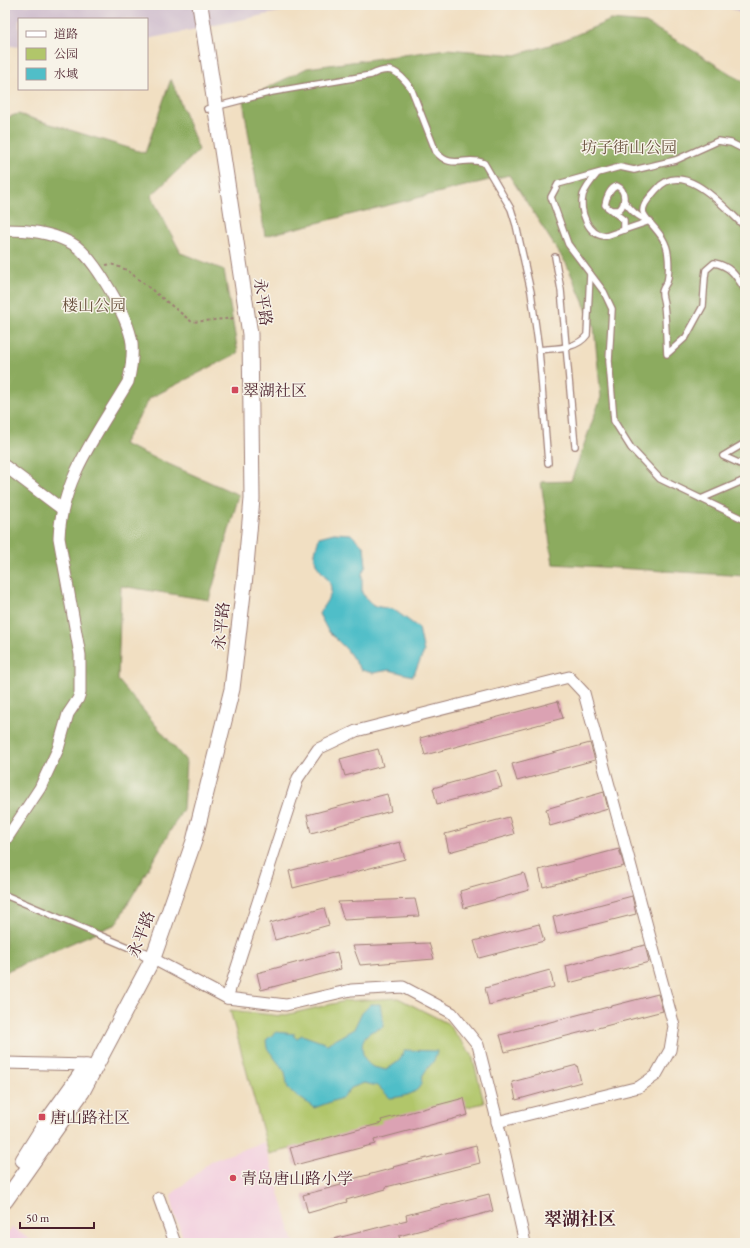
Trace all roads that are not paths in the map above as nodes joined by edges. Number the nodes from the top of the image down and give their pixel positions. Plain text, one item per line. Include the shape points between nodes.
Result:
1 (191, 5) edge
2 (200, 5) edge
3 (211, 107) junction
4 (745, 150) edge
5 (597, 174) junction
6 (624, 201) junction
7 (612, 210) junction
8 (650, 221) junction
9 (745, 227) edge
10 (5, 230) edge
11 (624, 230) junction
12 (555, 257) dead end
13 (590, 274) junction
14 (745, 290) edge
15 (566, 348) junction
16 (539, 350) junction
17 (745, 443) edge
18 (575, 446) dead end
19 (548, 463) dead end
20 (5, 466) edge
21 (745, 466) edge
22 (745, 480) edge
23 (701, 499) junction
24 (62, 509) junction
25 (745, 520) edge
26 (5, 841) edge
27 (5, 894) edge
28 (148, 956) junction
29 (227, 998) junction
30 (5, 1063) edge
31 (88, 1065) junction
32 (498, 1122) junction
33 (5, 1187) edge
34 (159, 1198) dead end
35 (5, 1201) edge
36 (176, 1243) edge
37 (525, 1243) edge

1 - 3 main road, 永平路
2 - 3 main road, 永平路
3 - 16 lane via 272,92 372,75 385,69 395,72 411,88 439,156 452,162 484,163 507,201 516,226 531,292
3 - 28 main road, 永平路 via 239,317 243,498 224,687 186,838
3 - 28 main road, 永平路 via 250,334 252,498 232,689 194,841
4 - 5 lane via 718,141 676,160 634,170 620,168
5 - 11 lane via 583,195 582,207 589,227 600,236
5 - 13 lane via 558,184 551,197 568,244
6 - 7 lane via 622,208
6 - 7 lane via 622,189 617,186 611,189 605,202
6 - 8 lane via 633,212
7 - 11 lane via 624,220
8 - 9 lane via 644,214 646,202 663,183 680,179 707,191
8 - 11 lane
8 - 14 lane via 662,236 668,255 667,281 662,293 667,354 686,337 703,306 706,270 714,263 732,270
10 - 24 street via 50,234 72,243 89,257 109,289 127,326 132,343 128,382 80,462
12 - 15 lane
13 - 15 lane via 587,336
13 - 23 lane via 604,292 612,309 608,361 614,420 631,448 660,479
15 - 16 lane
15 - 18 lane
16 - 19 lane
17 - 21 lane via 723,456
20 - 24 street
22 - 23 lane
23 - 25 lane
24 - 26 street via 59,538 80,655 80,692 68,714 58,749 40,788
27 - 28 lane
28 - 29 street
28 - 31 main road, 永平路
28 - 35 main road, 永平路 via 82,1092
29 - 32 street via 286,1005 351,990 403,987 452,1012 478,1044
29 - 32 street via 298,778 318,749 356,731 569,677 584,693 674,1026 670,1050 656,1074 639,1087
30 - 31 street
31 - 33 main road, 永平路 via 48,1120
32 - 37 street
34 - 36 street

